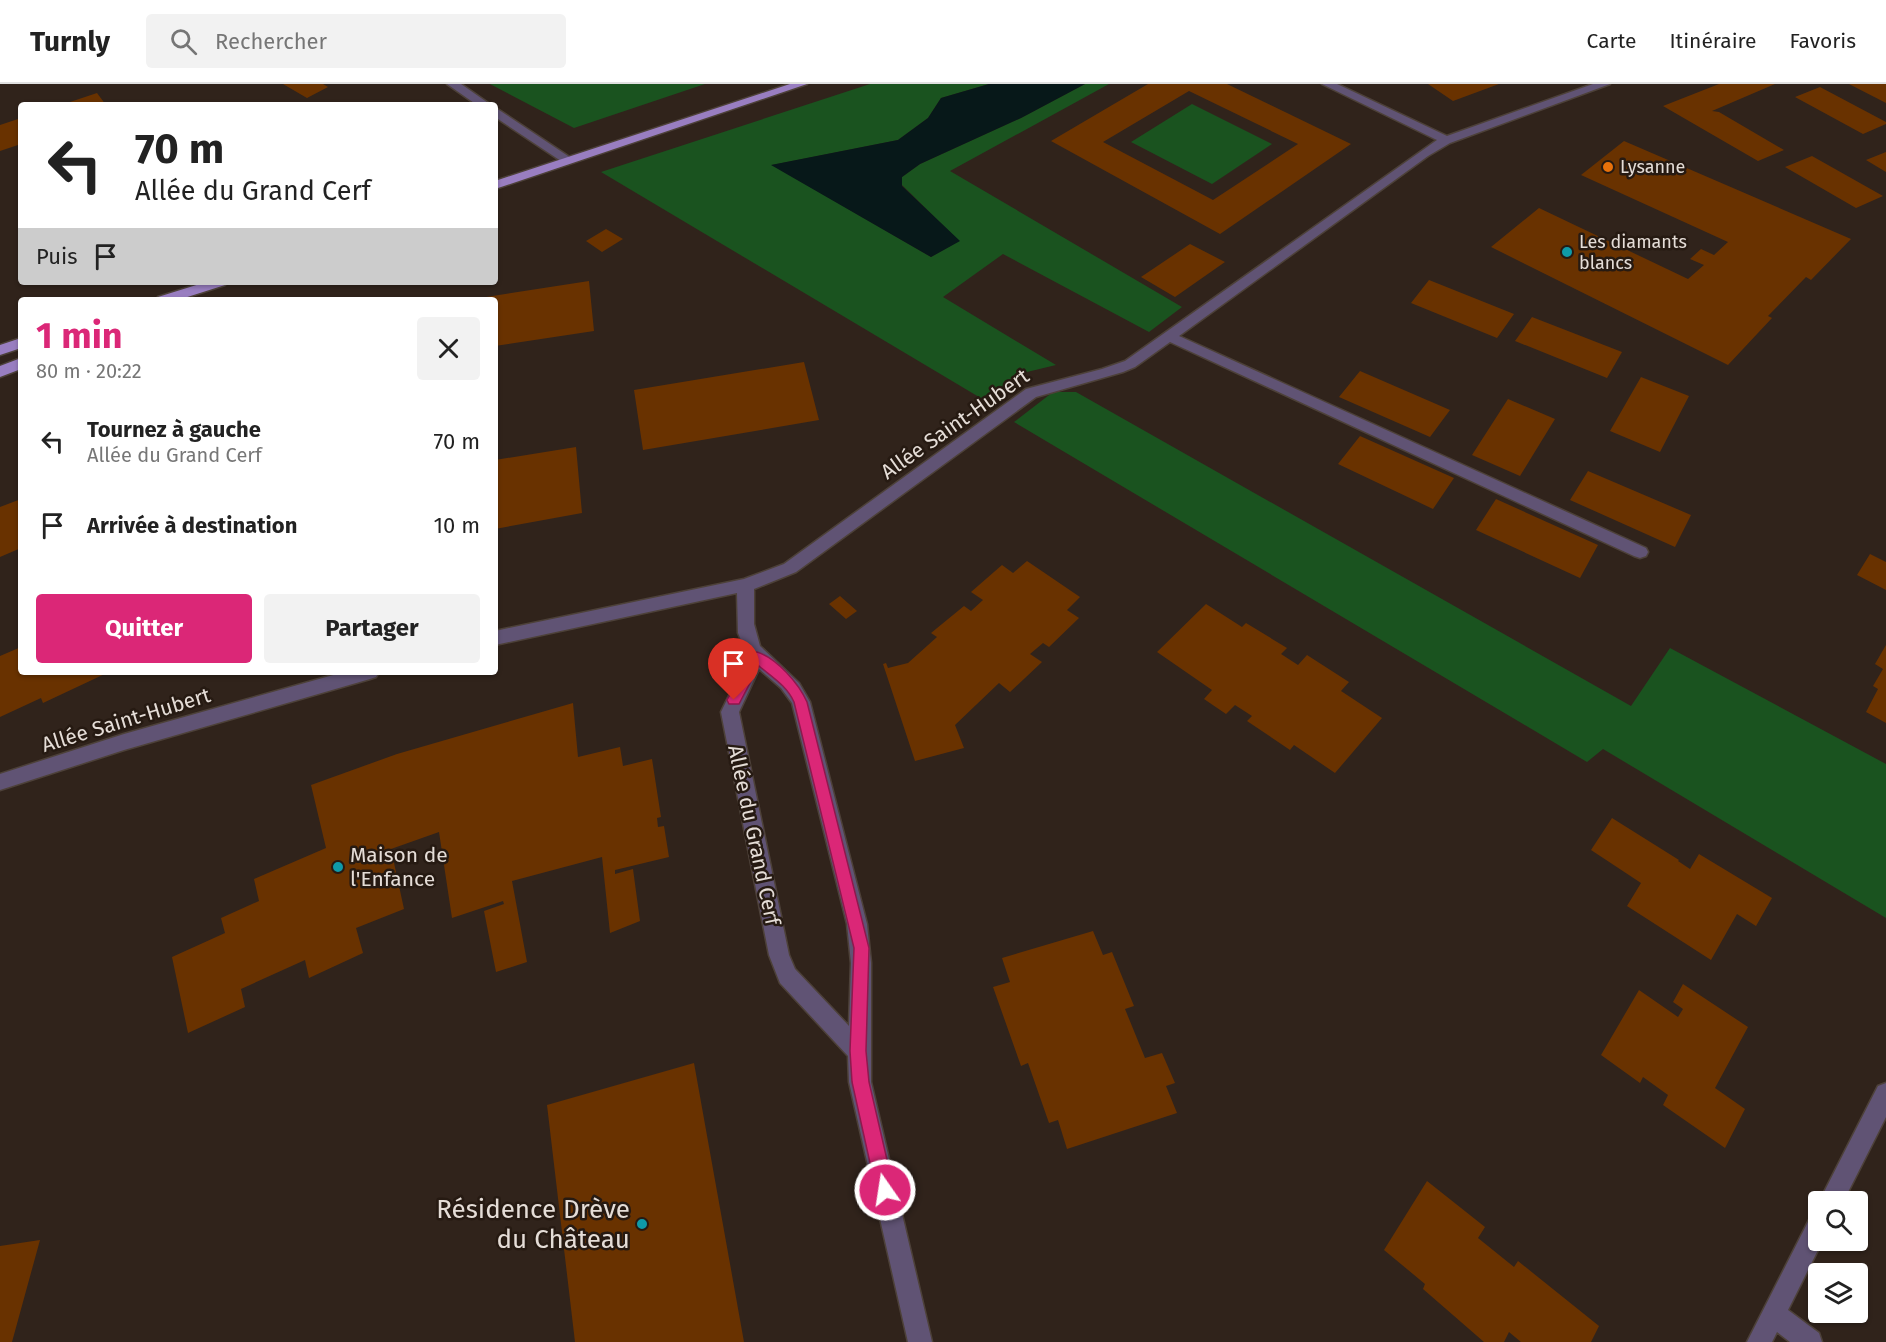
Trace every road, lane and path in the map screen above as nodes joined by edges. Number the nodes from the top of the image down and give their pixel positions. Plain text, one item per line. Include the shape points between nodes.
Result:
1 (453, 84) edge
2 (801, 84) edge
3 (1328, 84) edge
4 (1604, 84) edge
5 (480, 102) edge
6 (498, 114) edge
7 (1446, 140) junction
8 (568, 160) junction
9 (498, 184) edge
10 (210, 285) edge
11 (218, 285) edge
12 (172, 297) edge
13 (189, 297) edge
14 (1168, 336) junction
15 (18, 344) edge
16 (0, 351) edge
17 (18, 364) edge
18 (0, 372) edge
19 (1640, 552) dead end
20 (746, 585) junction
21 (498, 637) edge
22 (757, 657) junction
23 (359, 675) edge
24 (0, 782) edge
25 (858, 1051) junction
26 (1886, 1094) edge
27 (1836, 1191) edge
28 (1808, 1246) edge
29 (1774, 1315) junction
30 (920, 1342) edge
31 (1759, 1342) edge
32 (1810, 1342) edge

1 - 5 street
2 - 8 main road
3 - 7 street
4 - 7 street, Allée Saint-Hubert
6 - 8 street
7 - 14 street, Allée Saint-Hubert
8 - 9 main road
10 - 12 main road
11 - 13 main road
14 - 19 street
14 - 20 street, Allée Saint-Hubert via 1115,371 1031,393 790,568
15 - 16 main road
17 - 18 main road
20 - 21 street, Allée Saint-Hubert
20 - 22 street via 746,630
22 - 25 street via 795,691 809,735 861,948
22 - 25 street, Allée du Grand Cerf via 730,712 780,955 787,976
23 - 24 street, Allée Saint-Hubert
25 - 30 street via 860,1082
26 - 27 street
28 - 29 street
29 - 31 street
29 - 32 street

